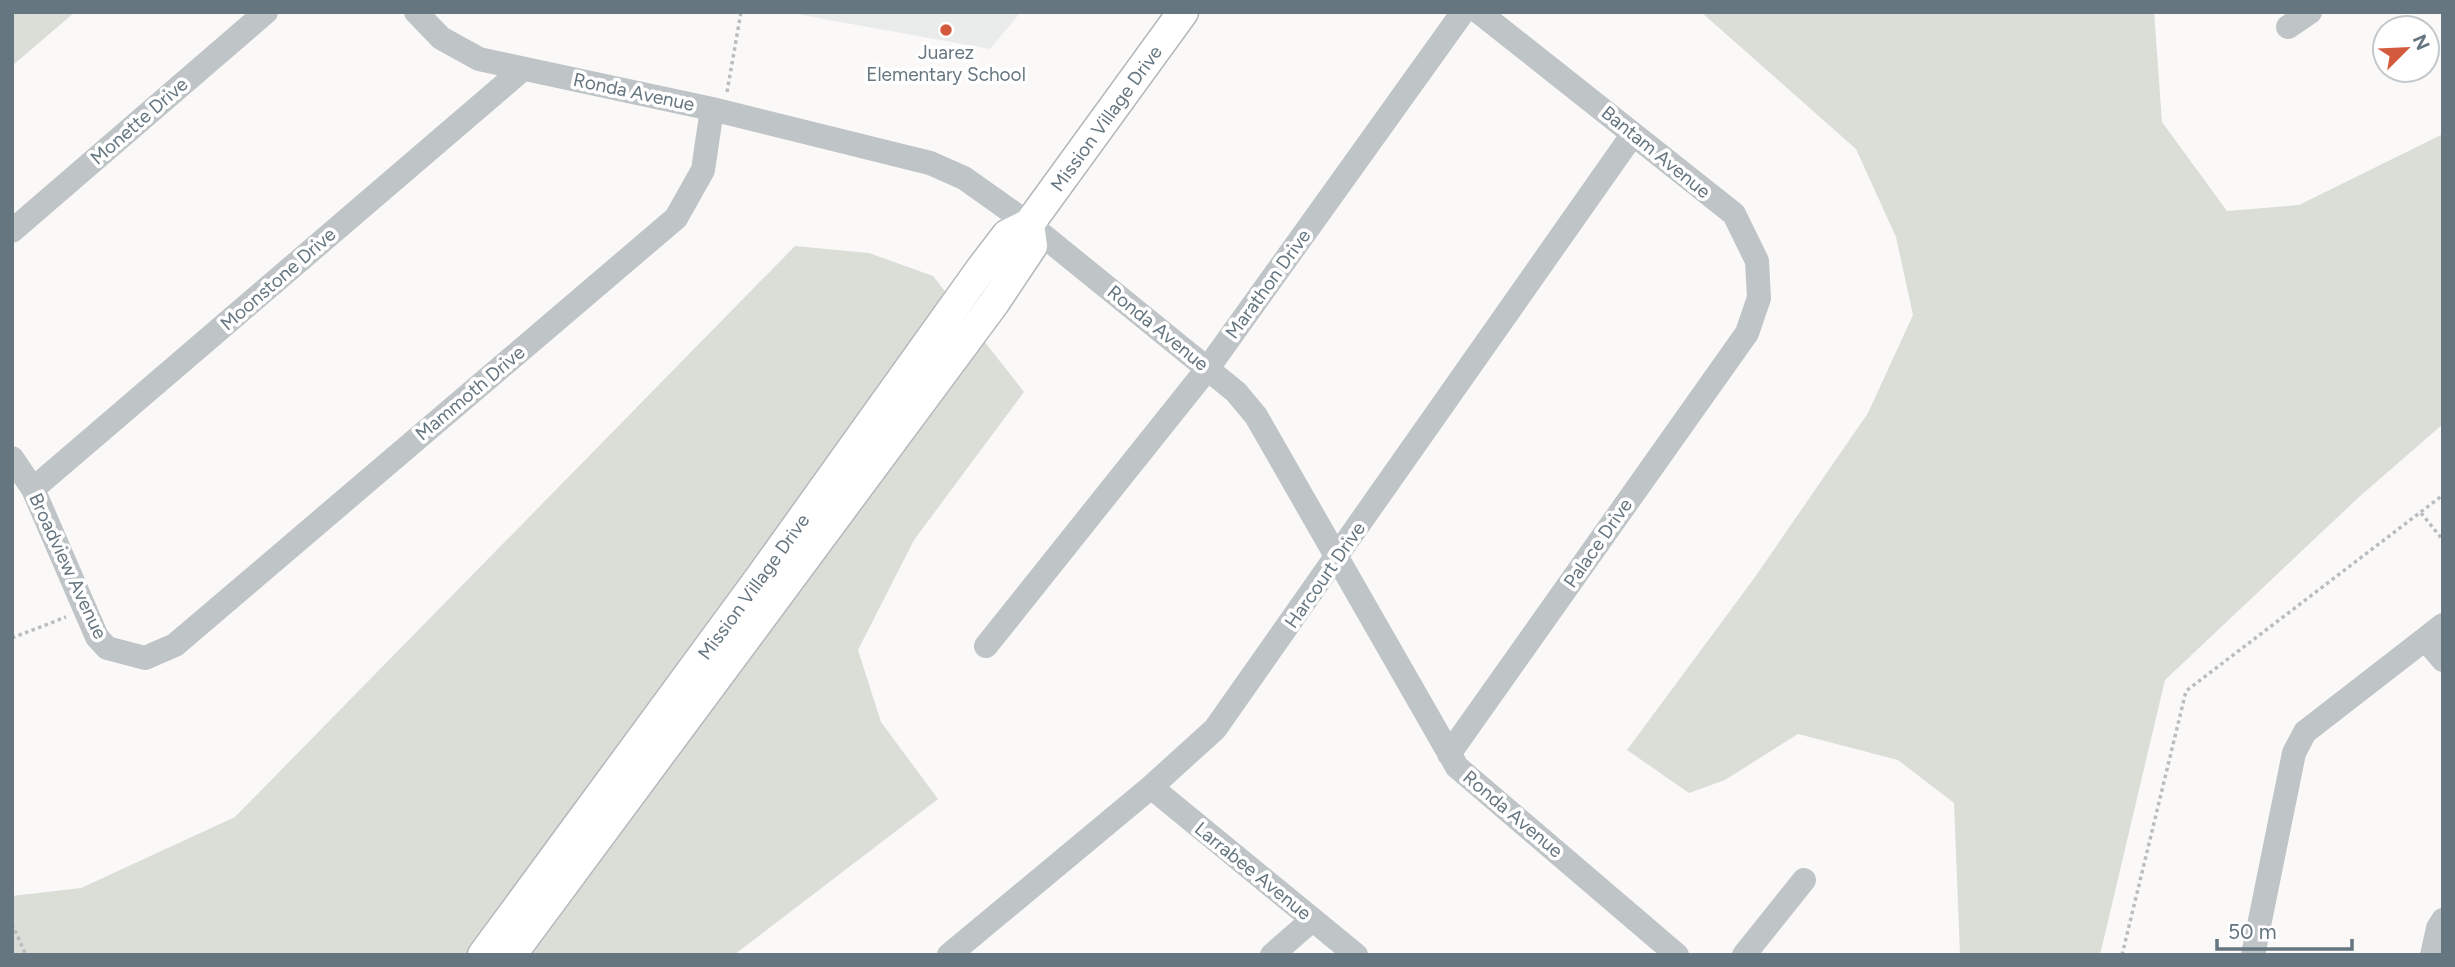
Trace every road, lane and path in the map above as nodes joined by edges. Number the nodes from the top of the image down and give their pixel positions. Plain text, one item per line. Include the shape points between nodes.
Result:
1 (266, 12) edge
2 (416, 12) edge
3 (741, 12) edge
4 (1183, 12) edge
5 (1463, 12) edge
6 (1479, 12) edge
7 (2310, 12) edge
8 (2288, 27) dead end
9 (523, 69) junction
10 (718, 110) junction
11 (1633, 134) junction
12 (1029, 224) junction
13 (12, 231) edge
14 (1747, 333) joint
15 (1208, 368) junction
16 (12, 457) edge
17 (33, 489) junction
18 (2443, 495) edge
19 (2421, 513) junction
20 (2443, 540) edge
21 (1337, 557) junction
22 (85, 609) junction
23 (2434, 632) edge
24 (12, 638) edge
25 (175, 645) joint
26 (986, 646) dead end
27 (2443, 660) edge
28 (1449, 754) junction
29 (1151, 787) junction
30 (1804, 880) dead end
31 (1312, 920) junction
32 (2443, 920) edge
33 (12, 924) edge
34 (26, 955) edge
35 (483, 955) edge
36 (511, 955) edge
37 (949, 955) edge
38 (1272, 955) edge
39 (1356, 955) edge
40 (1677, 955) edge
41 (1744, 955) edge
42 (2122, 955) edge
43 (2253, 955) edge
44 (2432, 955) edge

1 - 13 street, Monette Drive
2 - 9 street, Ronda Avenue via 441,38 479,59
3 - 10 path
4 - 12 main road, Mission Village Drive
5 - 15 street, Marathon Drive
6 - 11 street, Bantam Avenue
7 - 8 street
9 - 10 street, Ronda Avenue
9 - 17 street, Moonstone Drive
10 - 12 street, Ronda Avenue via 930,163 964,178
10 - 25 street, Mammoth Drive via 703,170 676,218
11 - 14 street, Bantam Avenue via 1734,214 1757,261 1759,298
11 - 21 street, Harcourt Drive
12 - 15 street, Ronda Avenue
12 - 35 main road, Mission Village Drive via 1007,235 981,269
12 - 36 main road, Mission Village Drive via 1032,246 994,303
14 - 28 street, Palace Drive
15 - 21 street, Ronda Avenue via 1256,416
15 - 26 street, Marathon Drive
16 - 17 street, Broadview Avenue
17 - 22 street, Broadview Avenue
18 - 19 path
19 - 20 path
19 - 42 path via 2186,691
21 - 28 street, Ronda Avenue
21 - 29 street, Harcourt Drive via 1215,729
22 - 24 path
22 - 25 street, Broadview Avenue via 97,638 107,648 145,658
23 - 27 street
23 - 43 street via 2305,732 2294,753
28 - 40 street, Ronda Avenue via 1457,767
29 - 31 street, Larrabee Avenue
29 - 37 street, Harcourt Drive
30 - 41 street
31 - 38 street
31 - 39 street, Larrabee Avenue
32 - 44 street
33 - 34 path

